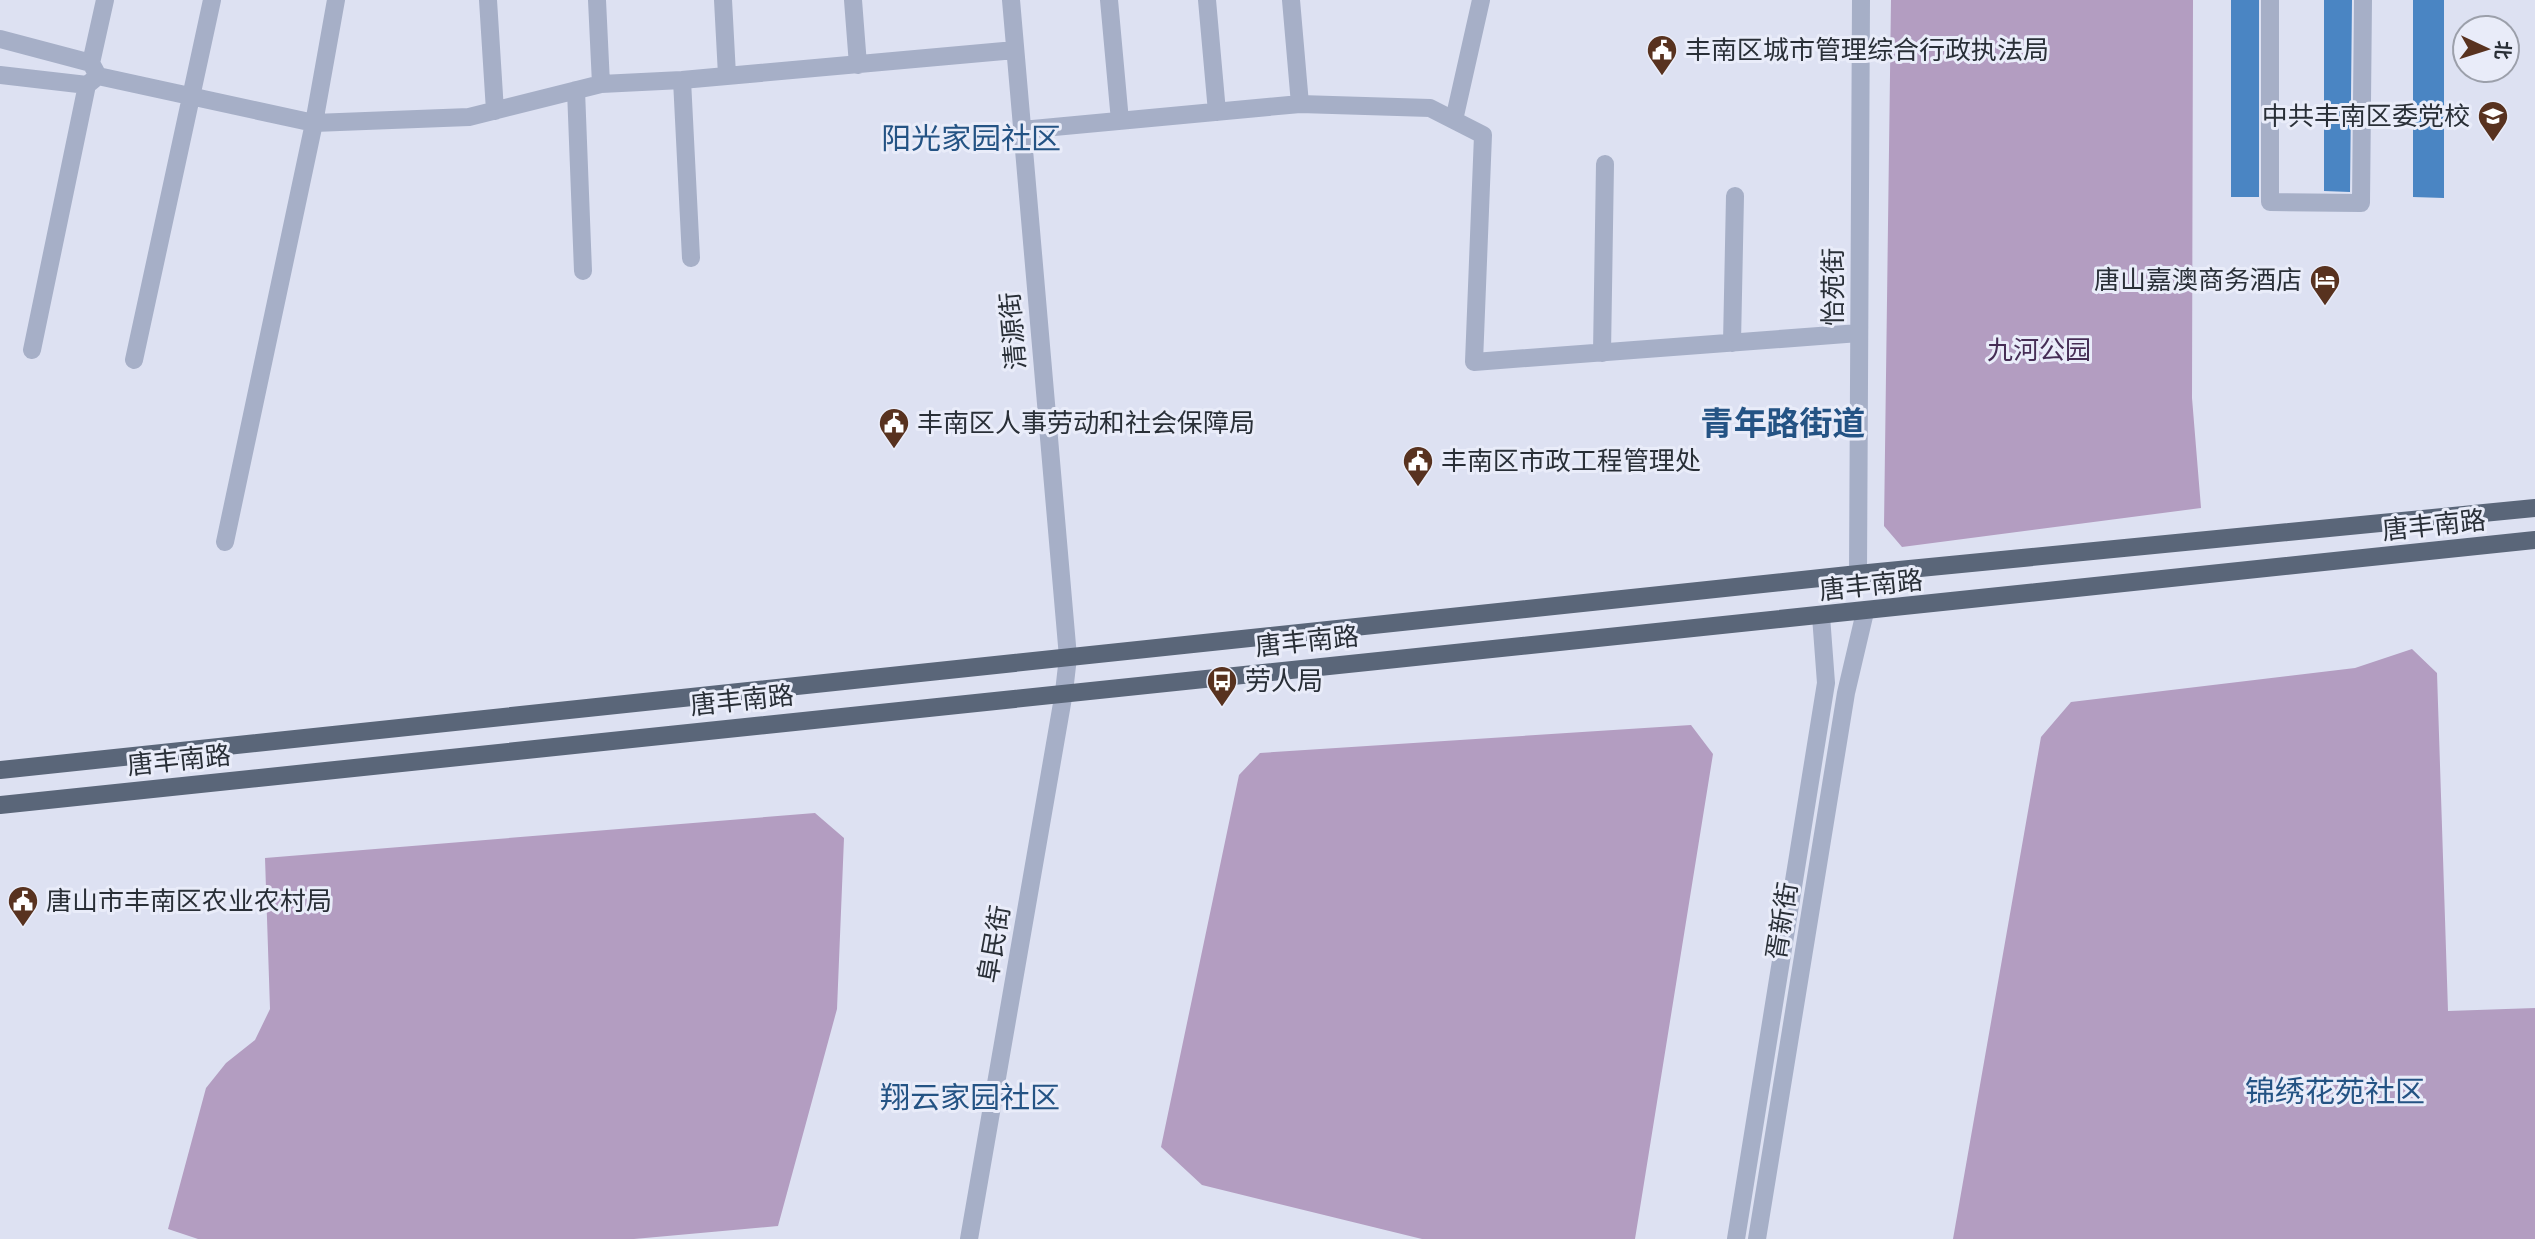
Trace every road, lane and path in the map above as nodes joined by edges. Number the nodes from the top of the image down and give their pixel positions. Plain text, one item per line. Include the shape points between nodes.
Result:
1 (105, 0) edge
2 (212, 0) edge
3 (336, 0) edge
4 (488, 0) edge
5 (597, 0) edge
6 (723, 0) edge
7 (853, 0) edge
8 (1011, 0) edge
9 (1109, 0) edge
10 (1207, 0) edge
11 (1291, 0) edge
12 (1481, 0) edge
13 (1861, 0) edge
14 (2270, 0) edge
15 (2363, 0) edge
16 (0, 39) edge
17 (1015, 50) junction
18 (858, 65) junction
19 (92, 74) junction
20 (0, 75) edge
21 (727, 75) junction
22 (682, 80) junction
23 (601, 84) junction
24 (576, 90) junction
25 (191, 96) junction
26 (1300, 104) junction
27 (495, 111) junction
28 (1217, 112) junction
29 (1454, 120) junction
30 (1120, 121) junction
31 (314, 122) junction
32 (1022, 130) junction
33 (1605, 164) dead end
34 (1735, 196) dead end
35 (691, 258) dead end
36 (583, 271) dead end
37 (1860, 333) junction
38 (1732, 342) junction
39 (32, 349) dead end
40 (1602, 353) junction
41 (134, 360) dead end
42 (2535, 508) edge
43 (2535, 540) edge
44 (225, 542) dead end
45 (1858, 574) junction
46 (1865, 612) junction
47 (1821, 616) junction
48 (1068, 657) junction
49 (1064, 692) junction
50 (0, 770) edge
51 (0, 805) edge
52 (969, 1239) edge
53 (1736, 1239) edge
54 (1757, 1239) edge

1 - 19 street
2 - 25 street
3 - 31 street
4 - 27 street
5 - 23 street
6 - 21 street
7 - 18 street
8 - 17 street, 清源街
9 - 30 street
10 - 28 street
11 - 26 street
12 - 29 street
13 - 37 street, 怡苑街
14 - 15 street via 2270,202 2361,202
16 - 19 street
17 - 18 street
17 - 32 street, 清源街
18 - 21 street
19 - 20 street
19 - 25 street
19 - 39 street
21 - 22 street
22 - 23 street
22 - 35 street
23 - 24 street
24 - 27 street
24 - 36 street
25 - 31 street
25 - 41 street
26 - 28 street
26 - 29 street via 1430,108
27 - 31 street via 469,117
28 - 30 street
29 - 40 street via 1483,135 1474,362
30 - 32 street
31 - 44 street
32 - 48 street, 清源街
33 - 40 street
34 - 38 street
37 - 38 street
37 - 45 street, 怡苑街
38 - 40 street
42 - 45 main road, 唐丰南路
43 - 46 main road, 唐丰南路
45 - 48 main road, 唐丰南路
46 - 47 main road, 唐丰南路
46 - 54 street, 胥新街 via 1846,693
47 - 49 main road, 唐丰南路
47 - 53 street, 胥新街 via 1826,683
48 - 49 street, 阜民街
48 - 50 main road, 唐丰南路
49 - 51 main road, 唐丰南路
49 - 52 street, 阜民街

